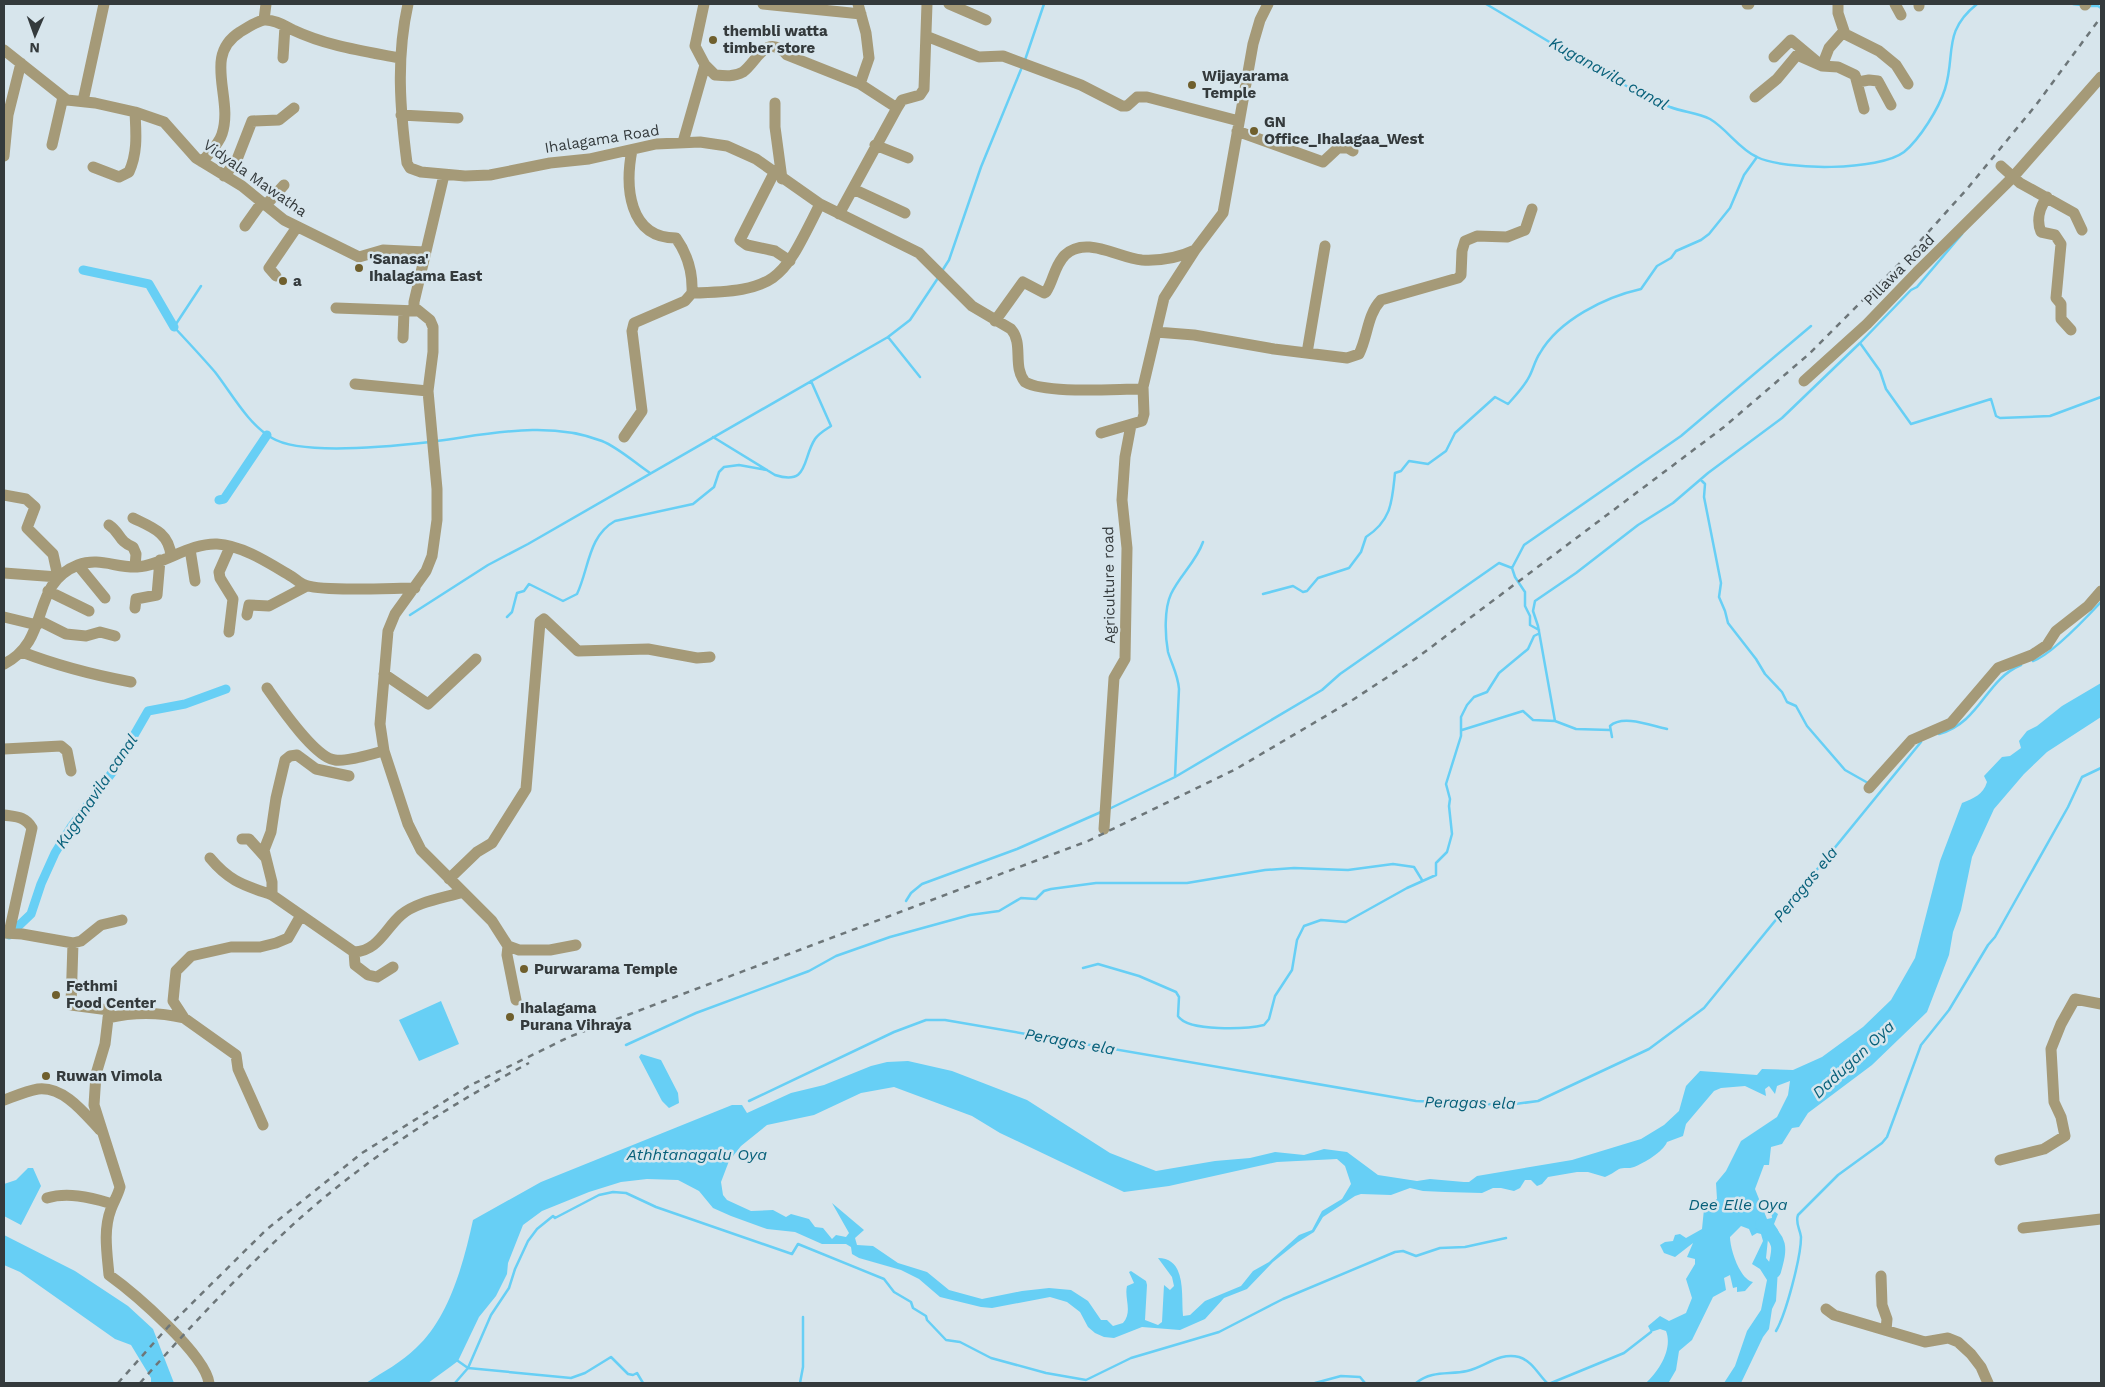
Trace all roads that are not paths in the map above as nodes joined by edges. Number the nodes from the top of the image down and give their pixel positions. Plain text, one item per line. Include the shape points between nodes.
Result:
1 (104, 4) edge
2 (266, 4) edge
3 (408, 4) edge
4 (704, 4) edge
5 (763, 4) edge
6 (927, 4) edge
7 (949, 4) edge
8 (1267, 4) edge
9 (1838, 4) edge
10 (1895, 4) edge
11 (860, 9) edge
12 (1901, 15) dead end
13 (264, 20) junction
14 (986, 20) dead end
15 (285, 26) junction
16 (1844, 31) junction
17 (926, 36) junction
18 (4, 50) edge
19 (1774, 57) dead end
20 (283, 58) dead end
21 (399, 58) junction
22 (21, 63) junction
23 (705, 65) junction
24 (1822, 66) junction
25 (2101, 77) edge
26 (1858, 82) junction
27 (860, 84) junction
28 (1908, 84) dead end
29 (63, 97) junction
30 (1755, 97) dead end
31 (83, 101) junction
32 (775, 104) dead end
33 (1891, 105) dead end
34 (294, 108) dead end
35 (897, 108) junction
36 (1864, 109) dead end
37 (135, 112) junction
38 (401, 115) junction
39 (458, 118) dead end
40 (1238, 126) junction
41 (5, 129) edge
42 (683, 142) junction
43 (52, 145) dead end
44 (875, 146) junction
45 (632, 150) junction
46 (1353, 152) dead end
47 (4, 156) edge
48 (908, 158) dead end
49 (202, 162) junction
50 (93, 167) dead end
51 (2008, 173) junction
52 (444, 175) junction
53 (224, 176) junction
54 (778, 176) junction
55 (284, 185) dead end
56 (853, 189) junction
57 (2047, 197) junction
58 (264, 204) junction
59 (820, 204) junction
60 (1532, 209) dead end
61 (905, 213) dead end
62 (839, 214) junction
63 (245, 226) dead end
64 (297, 227) junction
65 (2082, 230) dead end
66 (1325, 246) dead end
67 (1194, 250) junction
68 (426, 252) junction
69 (790, 260) junction
70 (276, 276) dead end
71 (692, 293) junction
72 (336, 308) dead end
73 (418, 311) junction
74 (404, 312) junction
75 (995, 321) junction
76 (2071, 330) dead end
77 (1156, 332) junction
78 (404, 338) dead end
79 (1307, 353) junction
80 (1804, 381) dead end
81 (355, 384) dead end
82 (1143, 387) junction
83 (428, 391) junction
84 (1132, 425) junction
85 (1100, 433) dead end
86 (624, 437) dead end
87 (4, 495) edge
88 (133, 518) dead end
89 (108, 525) dead end
90 (230, 547) junction
91 (190, 550) junction
92 (166, 558) junction
93 (78, 565) junction
94 (135, 567) junction
95 (4, 573) edge
96 (58, 578) junction
97 (195, 581) dead end
98 (307, 586) junction
99 (415, 588) junction
100 (48, 591) junction
101 (2101, 591) edge
102 (105, 598) dead end
103 (135, 608) dead end
104 (89, 611) dead end
105 (247, 615) dead end
106 (4, 617) edge
107 (37, 622) junction
108 (229, 632) dead end
109 (115, 636) dead end
110 (22, 652) junction
111 (710, 657) dead end
112 (476, 659) dead end
113 (4, 664) edge
114 (384, 674) junction
115 (131, 682) dead end
116 (267, 688) dead end
117 (4, 749) edge
118 (384, 751) junction
119 (71, 771) dead end
120 (349, 776) dead end
121 (1869, 788) dead end
122 (4, 815) edge
123 (1104, 829) dead end
124 (242, 840) dead end
125 (210, 858) dead end
126 (266, 858) junction
127 (449, 879) junction
128 (463, 892) junction
129 (272, 895) junction
130 (300, 917) junction
131 (122, 920) dead end
132 (6, 933) edge
133 (73, 943) junction
134 (576, 945) dead end
135 (508, 946) junction
136 (354, 952) junction
137 (393, 967) dead end
138 (516, 1000) dead end
139 (2101, 1004) edge
140 (108, 1018) junction
141 (184, 1018) junction
142 (4, 1100) edge
143 (263, 1125) dead end
144 (103, 1133) junction
145 (2000, 1160) dead end
146 (47, 1198) dead end
147 (111, 1208) junction
148 (2101, 1219) edge
149 (2023, 1228) dead end
150 (1881, 1276) dead end
151 (1826, 1309) dead end
152 (1886, 1330) junction
153 (209, 1383) edge
154 (1988, 1383) edge

1 - 31 street
2 - 13 street
3 - 21 street, Ihalagama Road
4 - 23 street via 695,46
5 - 11 street
6 - 17 street
7 - 14 street
8 - 40 street via 1255,33
9 - 16 street
10 - 12 street
11 - 27 street via 869,58
13 - 15 street
13 - 49 street via 230,39 222,51 225,104 222,134
15 - 20 street
15 - 21 street via 319,42
16 - 24 street via 1829,48
16 - 28 street via 1879,51 1896,66
17 - 35 street via 924,90 920,95 902,100
17 - 40 street via 979,57 1003,56 1081,85 1122,106 1138,97 1147,97
18 - 22 street, Vidyala Mawatha
19 - 24 street via 1791,40
21 - 38 street, Ihalagama Road
22 - 29 street, Vidyala Mawatha
22 - 41 street
23 - 27 street via 715,75 736,75 758,54 773,47
23 - 42 street
24 - 26 street via 1838,66 1855,75
24 - 30 street via 1797,55
25 - 51 street, Pillawa Road
26 - 33 street via 1878,81
26 - 36 street
27 - 35 street
29 - 31 street, Vidyala Mawatha
29 - 43 street
31 - 37 street, Vidyala Mawatha
32 - 54 street
34 - 53 street via 279,120 252,121 236,162
35 - 44 street
37 - 49 street, Vidyala Mawatha via 164,122
37 - 50 street via 136,147 129,172 118,177
38 - 39 street
38 - 52 street, Ihalagama Road via 410,168
40 - 46 street via 1324,162 1338,148 1348,148
40 - 67 street via 1223,213
41 - 47 street
42 - 45 street, Ihalagama Road
42 - 54 street, Ihalagama Road via 738,150
44 - 48 street
44 - 56 street
45 - 52 street, Ihalagama Road via 490,174
45 - 71 street via 629,194 639,219 655,236 676,238 690,265
49 - 53 street, Vidyala Mawatha
51 - 57 street
51 - 80 street, Pillawa Road via 1867,324
52 - 68 street
53 - 58 street, Vidyala Mawatha
54 - 59 street, Ihalagama Road
54 - 69 street via 740,240 775,251
55 - 58 street
56 - 61 street
56 - 62 street
57 - 65 street via 2074,213
57 - 76 street via 2042,204 2038,224 2041,232 2054,235 2061,244 2056,298 2061,304 2061,319
58 - 63 street
58 - 64 street, Vidyala Mawatha
59 - 62 street, Ihalagama Road
59 - 69 street
60 - 79 street via 1525,230 1507,237 1477,236 1465,241 1458,278 1381,300 1374,308 1368,335 1359,354 1347,358
62 - 75 street, Ihalagama Road via 908,247 946,278 972,306
64 - 68 street, Vidyala Mawatha via 359,257 383,250
64 - 70 street via 269,268
66 - 79 street
67 - 75 street via 1182,256 1155,260 1127,258 1092,247 1073,250 1060,261 1046,292 1023,282
67 - 77 street via 1164,298
68 - 73 street via 414,295 414,307
69 - 71 street via 773,280 755,288
71 - 86 street via 685,301 634,323 632,331 642,411
72 - 74 street
73 - 74 street
73 - 83 street via 430,320 433,327 434,352
74 - 78 street
75 - 82 street, Ihalagama Road via 1016,334 1019,372 1030,385 1072,389
77 - 79 street
77 - 82 street
81 - 83 street
82 - 84 street via 1144,418
83 - 99 street via 437,489 435,539 429,564
84 - 85 street
84 - 123 street, Agriculture road via 1125,457 1122,500 1127,548 1125,659 1114,678 1112,689
87 - 96 street via 26,499 35,508 27,528 53,554
88 - 92 street via 160,531 170,548
89 - 94 street via 117,530 124,544 133,547
90 - 91 street via 215,544
90 - 98 street
90 - 108 street via 219,572 234,599
91 - 92 street
91 - 97 street
92 - 94 street
92 - 103 street via 157,595 136,599
93 - 94 street via 98,561
93 - 96 street
93 - 102 street
95 - 96 street
96 - 100 street
98 - 99 street
98 - 105 street via 269,606 249,605
99 - 114 street via 395,614 388,631
100 - 104 street
100 - 107 street
101 - 121 street via 2088,606 2056,631 2047,645 2032,655 1998,668 1972,702 1951,722 1912,740
106 - 107 street
107 - 109 street via 66,634 86,636 100,632
107 - 110 street
110 - 113 street
110 - 115 street via 86,673
111 - 127 street via 697,658 648,649 578,651 544,618 540,622 526,789 492,843 477,852
112 - 114 street via 428,704
114 - 118 street via 380,724
116 - 118 street via 292,723 324,756 335,760
117 - 119 street via 61,746 67,750
118 - 127 street via 414,840
120 - 126 street via 316,769 297,755 285,760 271,832 264,850
122 - 132 street via 28,820 32,828
124 - 126 street via 248,839
125 - 129 street via 224,874
126 - 129 street
127 - 128 street
128 - 135 street via 492,921
128 - 136 street via 411,908 398,917 384,936 363,952
129 - 130 street
130 - 136 street
130 - 141 street via 288,938 276,943 260,947 231,946 191,956 176,971 173,1001
131 - 133 street via 101,925 81,941
132 - 133 street
133 - 140 street via 71,1005 109,1010
134 - 135 street via 550,950 519,950
135 - 138 street
136 - 137 street via 355,965 368,975 377,977
139 - 145 street via 2075,1000 2051,1049 2049,1105 2061,1117 2065,1136 2044,1149
140 - 141 street via 126,1014 167,1014
140 - 144 street via 105,1044 96,1074 94,1105
141 - 143 street via 236,1055 242,1080
142 - 144 street via 40,1089 56,1093 72,1102
144 - 147 street via 120,1187
146 - 147 street via 60,1194 97,1199 109,1203
147 - 153 street via 105,1235 109,1275 188,1347
148 - 149 street
150 - 152 street
151 - 152 street via 1834,1315
152 - 154 street via 1924,1342 1948,1338 1958,1342 1981,1367

